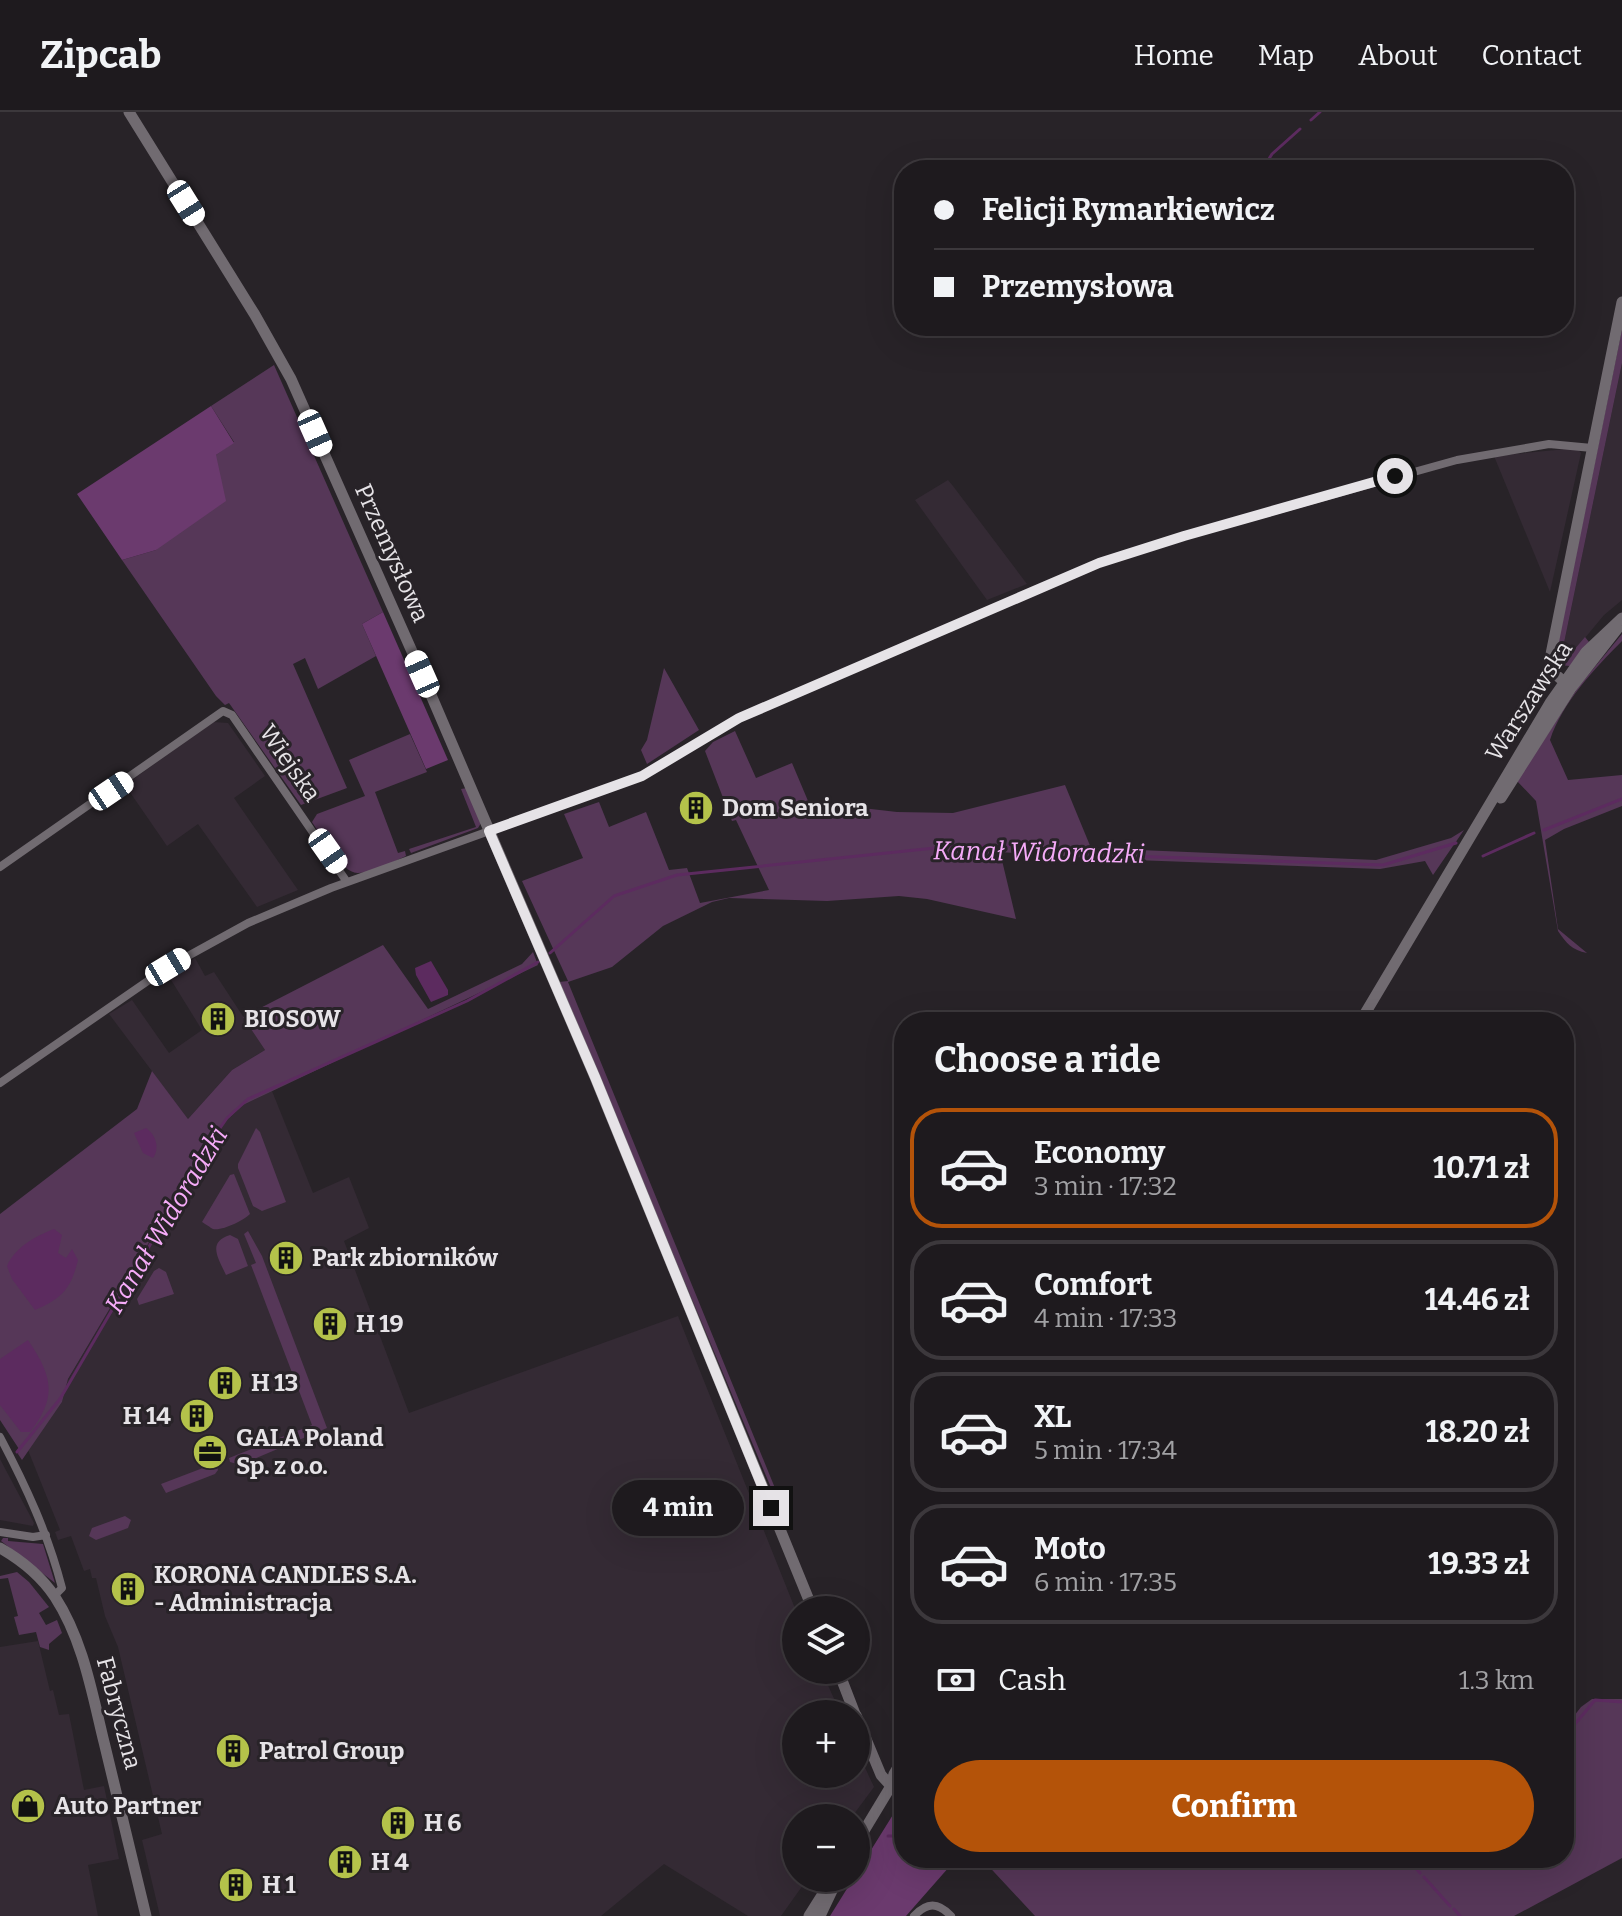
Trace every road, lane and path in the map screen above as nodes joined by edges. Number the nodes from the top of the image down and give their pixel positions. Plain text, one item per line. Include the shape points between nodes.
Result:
1 (129, 112) edge
2 (1622, 302) edge
3 (1592, 448) junction
4 (1622, 621) edge
5 (1568, 685) junction
6 (489, 831) junction
7 (0, 867) edge
8 (347, 882) junction
9 (1366, 1012) edge
10 (0, 1083) edge
11 (0, 1437) edge
12 (0, 1532) edge
13 (46, 1535) junction
14 (0, 1548) edge
15 (54, 1596) junction
16 (807, 1596) edge
17 (870, 1749) edge
18 (894, 1774) edge
19 (894, 1783) edge
20 (891, 1786) junction
21 (870, 1821) edge
22 (826, 1892) edge
23 (830, 1892) edge
24 (146, 1916) edge
25 (809, 1916) edge
26 (820, 1916) edge
27 (914, 1916) edge
28 (951, 1916) edge

1 - 6 street, Przemysłowa via 284,365
2 - 3 street
3 - 5 street via 1550,659 1552,670
3 - 6 street via 1549,444 1457,460 1131,552 739,718 642,776
4 - 5 street, Warszawska
5 - 9 street, Warszawska
6 - 8 street
6 - 16 street, Przemysłowa
7 - 8 street, Wiejska via 223,711 232,715
8 - 10 street via 204,946
11 - 13 street
12 - 13 street
13 - 15 street via 62,1588
14 - 15 street, Fabryczna
15 - 24 street, Fabryczna via 86,1668
17 - 20 street
18 - 20 street
19 - 20 street
20 - 21 street
22 - 25 street
23 - 26 street
27 - 28 street via 923,1907 938,1905

